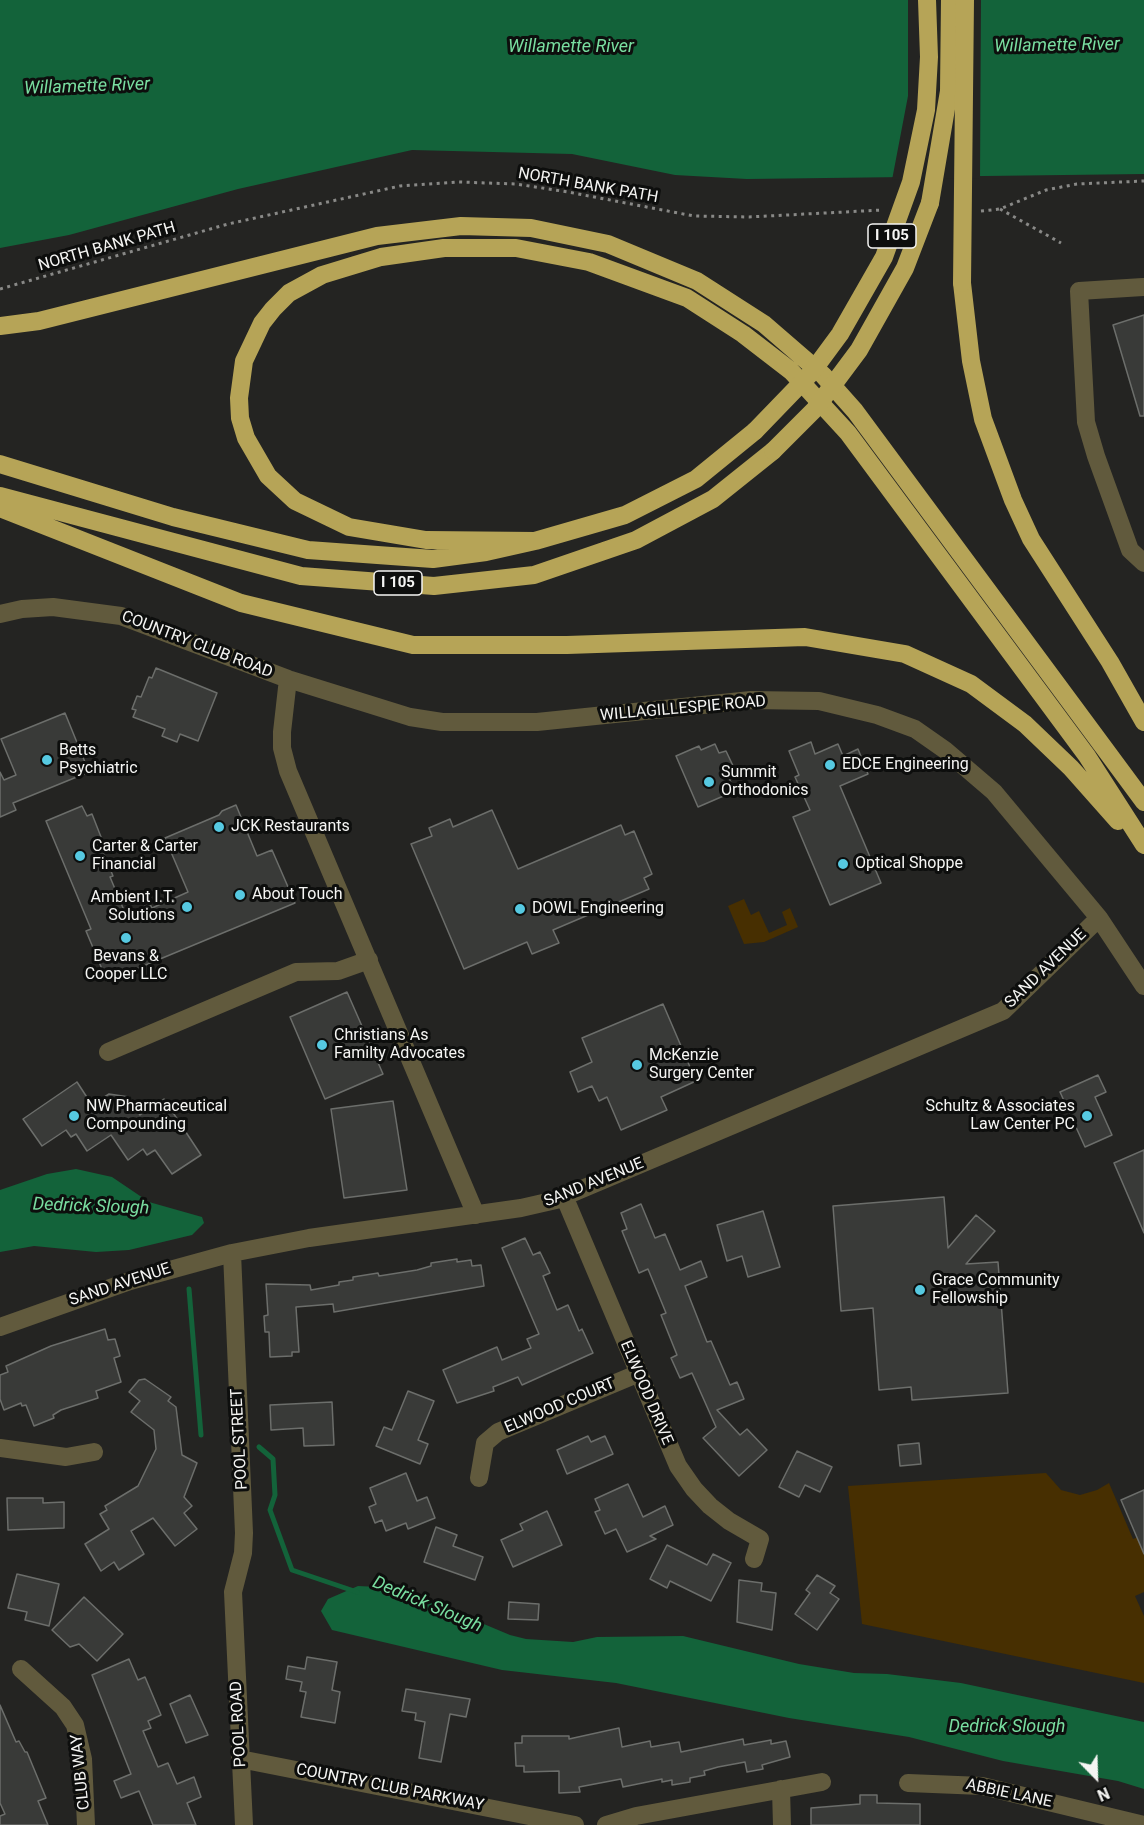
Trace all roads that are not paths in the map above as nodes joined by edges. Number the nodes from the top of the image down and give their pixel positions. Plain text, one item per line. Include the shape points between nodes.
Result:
1 (927, 0) edge
2 (950, 0) edge
3 (965, 0) edge
4 (1143, 287) edge
5 (0, 326) edge
6 (0, 464) edge
7 (0, 496) edge
8 (0, 508) edge
9 (535, 542) junction
10 (1144, 563) edge
11 (0, 614) edge
12 (1110, 662) junction
13 (288, 679) junction
14 (1144, 705) edge
15 (1144, 722) edge
16 (1144, 802) edge
17 (1144, 845) edge
18 (1144, 850) edge
19 (1098, 918) junction
20 (369, 960) junction
21 (1144, 986) edge
22 (108, 1052) dead end
23 (564, 1196) junction
24 (476, 1215) junction
25 (232, 1253) junction
26 (0, 1327) edge
27 (637, 1374) junction
28 (0, 1448) edge
29 (94, 1452) dead end
30 (478, 1478) dead end
31 (754, 1558) dead end
32 (234, 1623) joint
33 (21, 1669) dead end
34 (240, 1759) junction
35 (822, 1782) dead end
36 (908, 1783) dead end
37 (781, 1789) junction
38 (659, 1819) edge
39 (86, 1825) edge
40 (244, 1825) edge
41 (575, 1825) edge
42 (606, 1825) edge
43 (782, 1825) edge
44 (1144, 1825) edge

1 - 9 highway, I 105, bridge via 926,110 911,182 884,257 819,363 755,431 696,479 625,515
2 - 7 highway, I 105, bridge via 951,63 946,122 930,203 892,293 859,350 815,409 773,451 713,499 636,540 534,575 434,586 301,576
3 - 12 highway, bridge via 962,283 971,361 983,419 1031,539
4 - 10 street via 1079,291 1086,422 1130,550
5 - 16 highway via 39,321 377,236 461,226 531,228 608,244 678,273 734,302 764,324 822,375 855,411
6 - 9 highway, I 105 via 173,517 308,550 433,559
8 - 18 highway via 241,603 412,645 567,645 805,637 905,654 971,684 1025,724 1071,768
9 - 17 highway via 426,540 371,531 349,527 295,501 268,476 246,438 240,418 244,361 273,309 289,293 322,275 381,257 444,248 516,248 589,262 687,298 791,371 848,433 1087,756
11 - 13 street, COUNTRY CLUB ROAD via 53,607 122,616
12 - 14 highway
12 - 15 highway
13 - 19 street, WILLAGILLESPIE ROAD via 401,715 441,722 537,722 751,700 819,701 877,715 915,729 994,792
13 - 20 street, COUNTRY CLUB ROAD via 282,732 285,762
19 - 21 street, WILLAGILLESPIE ROAD
19 - 23 street, SAND AVENUE via 1003,1011
20 - 22 street via 338,971 296,972
20 - 24 street, COUNTRY CLUB ROAD
23 - 24 street, SAND AVENUE via 521,1209
23 - 27 street, ELWOOD DRIVE
24 - 25 street, SAND AVENUE
25 - 26 street, SAND AVENUE via 130,1281
25 - 32 street, POOL STREET via 244,1533 242,1562 233,1592
27 - 30 street, ELWOOD COURT via 498,1432 485,1443
27 - 31 street, ELWOOD DRIVE via 670,1450 690,1484 718,1513 760,1539
28 - 29 street via 66,1457
32 - 34 street, POOL ROAD
33 - 39 street, CLUB WAY via 63,1707 75,1725 83,1759
34 - 40 street, POOL ROAD
34 - 41 street, COUNTRY CLUB PARKWAY
35 - 37 street
36 - 44 street, ABBIE LANE via 982,1786
37 - 38 street
37 - 43 street
38 - 42 street

